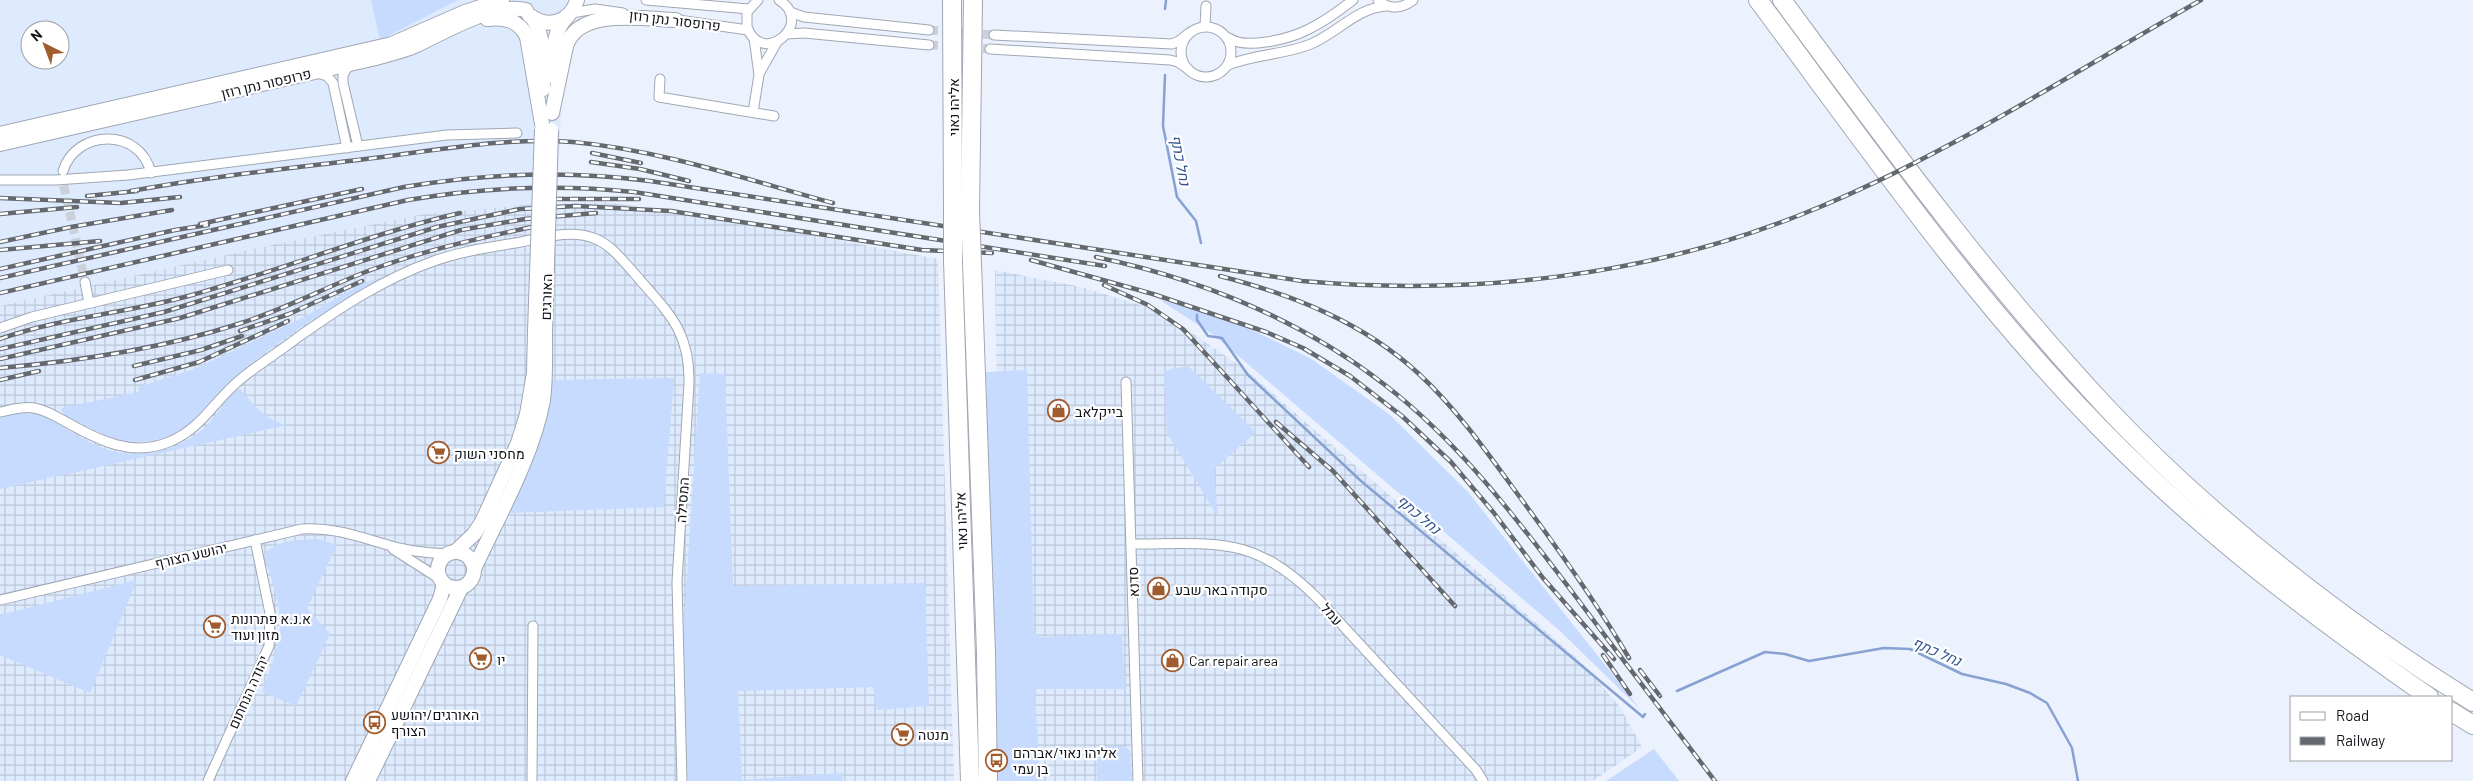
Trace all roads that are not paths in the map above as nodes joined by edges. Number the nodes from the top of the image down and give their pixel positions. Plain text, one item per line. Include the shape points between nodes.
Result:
1 (471, 0) edge
2 (502, 0) edge
3 (646, 0) edge
4 (757, 0) edge
5 (780, 0) edge
6 (952, 0) edge
7 (973, 0) edge
8 (1353, 0) edge
9 (1378, 0) edge
10 (1413, 0) edge
11 (1751, 0) edge
12 (1758, 0) edge
13 (1782, 0) edge
14 (1206, 6) dead end
15 (1386, 6) junction
16 (526, 9) edge
17 (749, 9) junction
18 (572, 10) edge
19 (790, 12) junction
20 (676, 20) junction
21 (467, 22) junction
22 (1205, 26) junction
23 (748, 30) junction
24 (929, 30) tunnel mouth
25 (1189, 33) junction
26 (787, 34) junction
27 (994, 35) tunnel mouth
28 (412, 36) junction
29 (1227, 37) junction
30 (754, 38) junction
31 (777, 42) junction
32 (929, 45) tunnel mouth
33 (990, 49) tunnel mouth
34 (349, 64) junction
35 (1228, 65) junction
36 (1188, 70) junction
37 (314, 72) junction
38 (759, 75) junction
39 (660, 79) dead end
40 (1821, 85) junction
41 (753, 112) junction
42 (552, 113) junction
43 (774, 116) dead end
44 (545, 127) junction
45 (517, 133) dead end
46 (0, 134) edge
47 (0, 144) edge
48 (358, 146) junction
49 (347, 148) junction
50 (63, 171) tunnel mouth
51 (151, 172) junction
52 (0, 180) edge
53 (962, 213) junction
54 (228, 270) dead end
55 (84, 282) tunnel mouth
56 (89, 303) junction
57 (0, 328) edge
58 (540, 332) junction
59 (1126, 382) dead end
60 (0, 412) edge
61 (255, 540) junction
62 (382, 543) junction
63 (1131, 544) junction
64 (451, 553) junction
65 (474, 569) junction
66 (442, 582) junction
67 (461, 588) junction
68 (0, 600) edge
69 (533, 626) dead end
70 (2428, 696) edge
71 (2473, 702) edge
72 (2453, 713) edge
73 (2473, 725) edge
74 (1484, 780) edge
75 (208, 781) edge
76 (353, 781) edge
77 (368, 781) edge
78 (532, 781) edge
79 (682, 781) edge
80 (970, 781) edge
81 (988, 781) edge
82 (1138, 781) edge

1 - 28 street
2 - 28 street, פרופסור נתן רוזן via 465,12
3 - 17 street, פרופסור נתן רוזן
4 - 17 street
5 - 19 street
6 - 53 highway, אליהו נאוי
7 - 53 highway, אליהו נאוי
8 - 29 street via 1328,19 1297,34 1246,44 1236,43
9 - 15 street
10 - 15 street via 1400,8
11 - 40 highway
12 - 40 highway
13 - 71 highway via 1934,205 2011,300 2109,410 2189,488 2279,565 2360,626
14 - 22 street
15 - 35 street via 1363,12 1311,44 1249,57
16 - 18 street, פרופסור נתן רוזן via 548,24 561,21
16 - 21 street, פרופסור נתן רוזן via 503,10
16 - 44 street, האורגים via 540,33 543,48
17 - 23 street via 746,19
18 - 20 street, פרופסור נתן רוזן via 595,9
18 - 42 street, האורגים via 555,39
19 - 24 street via 804,17
19 - 26 street via 792,23
20 - 23 street, פרופסור נתן רוזן
20 - 42 street via 606,18 579,28 566,46
21 - 34 street, פרופסור נתן רוזן via 395,53
21 - 44 street via 507,19 524,30 530,45
22 - 25 street
22 - 29 street via 1214,27
23 - 30 street
25 - 27 street via 1172,44
25 - 36 street via 1181,47 1183,63
26 - 31 street
26 - 32 street
28 - 46 street, פרופסור נתן רוזן via 374,49
29 - 35 street via 1232,51
30 - 31 street via 763,43
30 - 38 street
31 - 38 street
33 - 36 street via 1170,60
34 - 37 street, פרופסור נתן רוזן
34 - 48 street via 343,83
35 - 36 street via 1209,77 1201,77
37 - 47 street, פרופסור נתן רוזן
37 - 49 street via 327,76 333,83
38 - 41 street
39 - 41 street via 658,97
40 - 70 highway via 1919,217 1996,312 2096,424 2176,502 2267,580
41 - 43 street
42 - 44 street, האורגים
44 - 58 street, האורגים, bridge
45 - 48 street via 447,135
48 - 49 street
49 - 51 street
50 - 51 street via 67,161 80,148 108,139 124,140 136,146 148,160
51 - 52 street via 56,180
53 - 80 highway, אליהו נאוי, bridge via 953,261
53 - 81 highway, אליהו נאוי, bridge via 972,263
54 - 56 street
55 - 56 street
56 - 57 street via 32,316
58 - 64 street, האורגים via 531,395 518,443 482,522 474,534
58 - 65 street, האורגים via 545,377 538,422
59 - 63 street, סדנא
60 - 79 street, המסילה via 35,408 116,446 155,446 195,427 240,380 337,310 407,271 464,252 558,235 595,238 609,247 672,318 688,356 676,610
61 - 62 street, יהושע הצורף via 316,528 354,534
61 - 68 street, יהושע הצורף
61 - 75 street, יהודה הנחתום via 270,614 269,646
62 - 64 street, יהושע הצורף via 412,551
62 - 66 street, יהושע הצורף
63 - 74 street, עמל via 1224,544 1249,550 1274,562 1304,584
63 - 82 street, סדנא
64 - 65 street via 471,559
64 - 66 street via 438,568
65 - 67 street via 471,581
66 - 67 street via 449,587
66 - 76 street via 440,599
67 - 77 street
69 - 78 street
72 - 73 highway

